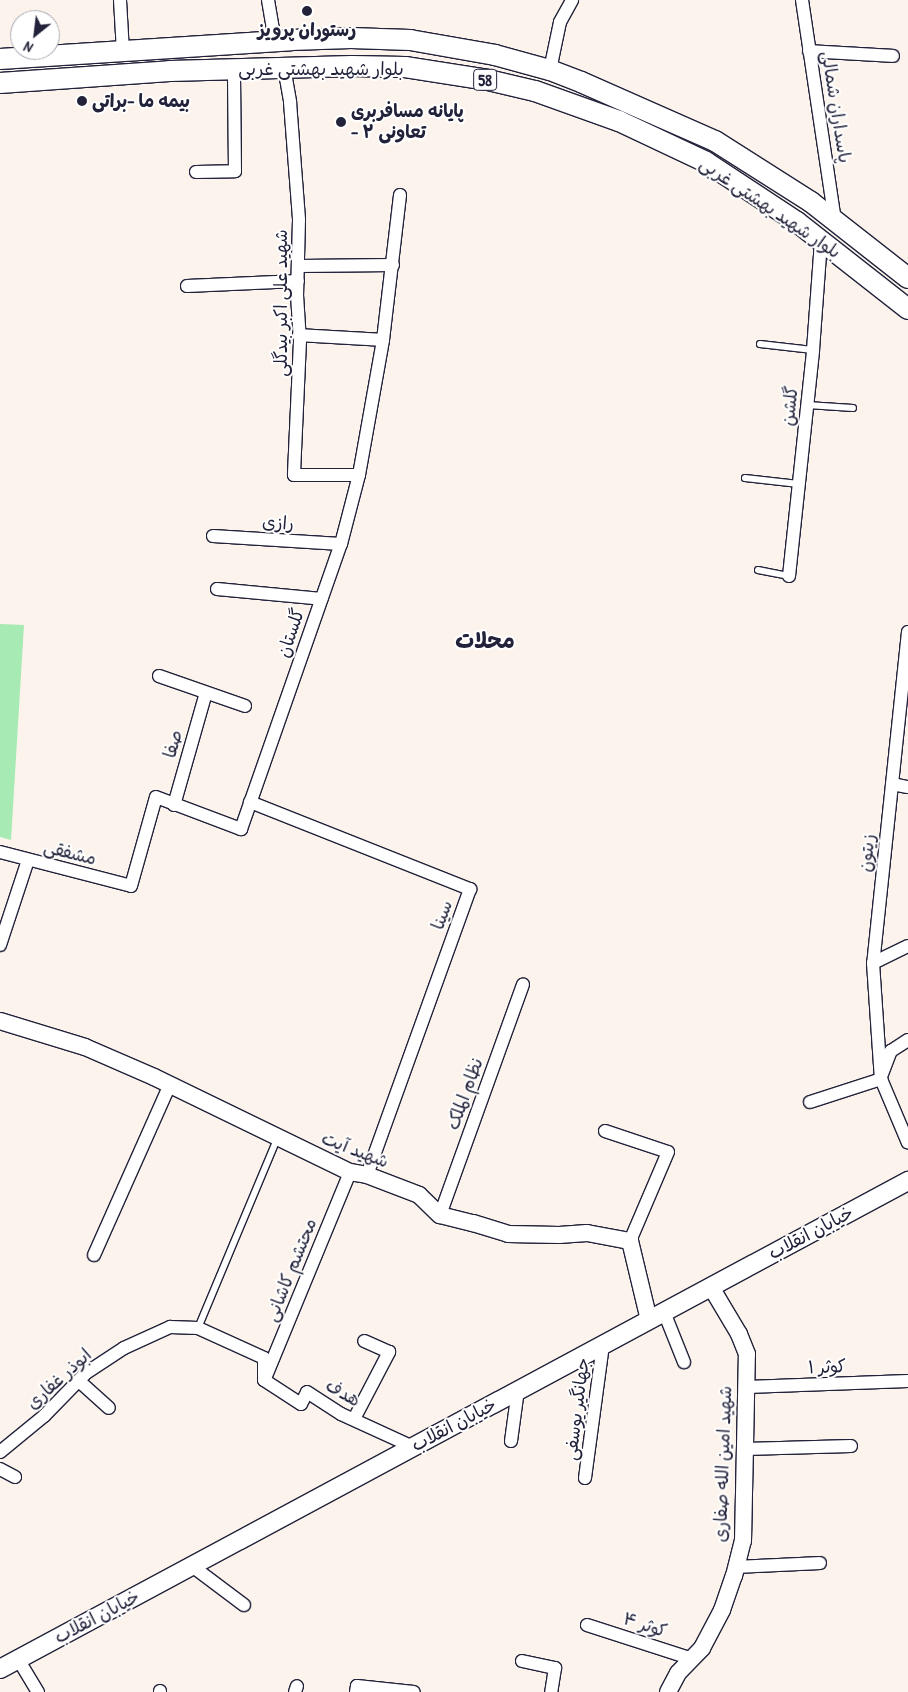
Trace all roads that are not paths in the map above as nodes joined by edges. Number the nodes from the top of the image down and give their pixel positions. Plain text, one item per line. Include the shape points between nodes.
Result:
1 (120, 0) edge
2 (268, 0) edge
3 (572, 0) edge
4 (802, 0) edge
5 (275, 41) junction
6 (809, 51) junction
7 (122, 52) junction
8 (892, 56) dead end
9 (0, 59) edge
10 (284, 67) junction
11 (234, 69) junction
12 (550, 70) junction
13 (0, 83) edge
14 (196, 172) dead end
15 (400, 195) dead end
16 (835, 220) junction
17 (821, 240) junction
18 (393, 265) junction
19 (299, 266) junction
20 (908, 278) edge
21 (298, 281) junction
22 (187, 286) dead end
23 (908, 309) edge
24 (299, 336) junction
25 (383, 340) junction
26 (760, 344) dead end
27 (813, 350) junction
28 (807, 405) junction
29 (853, 408) dead end
30 (359, 475) junction
31 (745, 478) dead end
32 (799, 484) junction
33 (213, 536) dead end
34 (341, 544) junction
35 (758, 570) dead end
36 (789, 576) joint
37 (217, 590) dead end
38 (322, 599) junction
39 (908, 632) edge
40 (159, 676) dead end
41 (206, 693) junction
42 (905, 696) edge
43 (245, 706) dead end
44 (892, 784) junction
45 (908, 787) edge
46 (250, 802) junction
47 (174, 804) junction
48 (0, 852) edge
49 (28, 860) junction
50 (131, 886) joint
51 (0, 945) edge
52 (908, 946) edge
53 (873, 964) junction
54 (523, 985) dead end
55 (0, 1021) edge
56 (908, 1040) edge
57 (880, 1079) junction
58 (170, 1084) junction
59 (810, 1102) dead end
60 (605, 1131) dead end
61 (277, 1138) junction
62 (908, 1143) edge
63 (350, 1172) junction
64 (367, 1175) junction
65 (908, 1181) edge
66 (440, 1215) junction
67 (630, 1241) junction
68 (94, 1254) dead end
69 (711, 1287) junction
70 (656, 1316) junction
71 (198, 1328) junction
72 (364, 1341) dead end
73 (603, 1345) junction
74 (684, 1362) dead end
75 (79, 1380) junction
76 (264, 1380) junction
77 (908, 1381) edge
78 (747, 1387) junction
79 (518, 1390) junction
80 (109, 1408) dead end
81 (354, 1420) junction
82 (511, 1442) dead end
83 (851, 1446) dead end
84 (413, 1447) junction
85 (745, 1449) junction
86 (0, 1452) edge
87 (0, 1469) edge
88 (15, 1477) dead end
89 (585, 1478) dead end
90 (820, 1563) dead end
91 (192, 1566) junction
92 (736, 1566) junction
93 (244, 1604) dead end
94 (587, 1625) dead end
95 (18, 1659) junction
96 (692, 1659) junction
97 (522, 1661) dead end
98 (0, 1669) edge
99 (38, 1692) edge
100 (356, 1692) edge
101 (414, 1692) edge
102 (551, 1692) edge
103 (668, 1692) edge

1 - 7 street
2 - 5 street
3 - 12 street via 560,22
4 - 6 street, پاسداران شمالی
5 - 7 main road, بلوار شهید بهشتی غربی / 58
5 - 12 main road, بلوار شهید بهشتی غربی / 58 via 410,40 495,55
6 - 8 street
6 - 16 street, پاسداران شمالی
7 - 9 main road, بلوار شهید بهشتی غربی / 58
10 - 11 main road, بلوار شهید بهشتی غربی / 58
10 - 17 main road, بلوار شهید بهشتی غربی / 58 via 405,67 488,80 576,104 706,162
10 - 19 street, شهید علی اکبر بیدگلی via 290,102 299,220
11 - 13 main road, بلوار شهید بهشتی غربی / 58
11 - 14 street via 235,170
12 - 16 main road, بلوار شهید بهشتی غربی / 58 via 715,141
15 - 18 street, گلستان
16 - 20 main road, بلوار شهید بهشتی غربی / 58
17 - 23 main road, بلوار شهید بهشتی غربی / 58
17 - 27 street, گلشن
18 - 19 street
18 - 25 street, گلستان
19 - 21 street, شهید علی اکبر بیدگلی
21 - 22 street
21 - 24 street, شهید علی اکبر بیدگلی
24 - 25 street
24 - 30 street, شهید علی اکبر بیدگلی via 294,475
25 - 30 street, گلستان
26 - 27 lane
27 - 28 street, گلشن
28 - 29 lane
28 - 32 street, گلشن
30 - 34 street, گلستان
31 - 32 lane
32 - 36 street, گلشن
33 - 34 street, رازی
34 - 38 street, گلستان
35 - 36 lane
37 - 38 street
38 - 46 street, گلستان
39 - 42 street, زیتون
40 - 41 street
41 - 43 street
41 - 47 street, صفا
42 - 44 street, زیتون
44 - 45 street
44 - 53 street, زیتون
46 - 47 street, گلستان via 241,829
46 - 64 street, سینا via 470,889
47 - 50 street, گلستان via 156,797
48 - 49 street, مشفقی
49 - 50 street, مشفقی
49 - 51 street
52 - 53 street
53 - 57 street, زیتون
54 - 66 street, نظام الملک
55 - 58 street, شهید آیت via 84,1047
56 - 57 street via 891,1051
57 - 59 street
57 - 62 street
58 - 61 street, شهید آیت
58 - 68 street
60 - 67 street via 668,1152
61 - 63 street, شهید آیت
61 - 71 lane
63 - 64 street, شهید آیت
63 - 76 street, محتشم کاشانی
64 - 66 street, شهید آیت via 419,1195
65 - 69 main road, خیابان انقلاب
66 - 67 street, شهید آیت via 508,1234 587,1233
67 - 70 street
69 - 70 main road, خیابان انقلاب
69 - 78 street, شهید امین الله صفاری via 747,1354
70 - 73 main road, خیابان انقلاب
70 - 74 street
71 - 75 street, ابوذر غفاری via 170,1327 124,1348
71 - 76 street, ابوذر غفاری via 264,1358
72 - 81 street via 389,1352
73 - 79 main road, خیابان انقلاب
73 - 89 street, جهانگیر یوسفی
75 - 80 street
75 - 86 street, ابوذر غفاری via 44,1416
76 - 81 street, هدف via 301,1404 307,1392
77 - 78 street, کوثر ۱
78 - 85 street, شهید امین الله صفاری
79 - 82 street
79 - 84 main road, خیابان انقلاب
81 - 84 street, هدف
83 - 85 street
84 - 91 main road, خیابان انقلاب
85 - 92 street, شهید امین الله صفاری via 742,1541
87 - 88 street
90 - 92 street
91 - 93 street
91 - 95 main road, خیابان انقلاب
92 - 96 street, شهید امین الله صفاری via 722,1610 702,1648
94 - 96 street, کوثر ۴
95 - 98 main road, خیابان انقلاب
95 - 99 street
96 - 103 street, شهید امین الله صفاری
97 - 102 street via 555,1668
100 - 101 street via 357,1686

